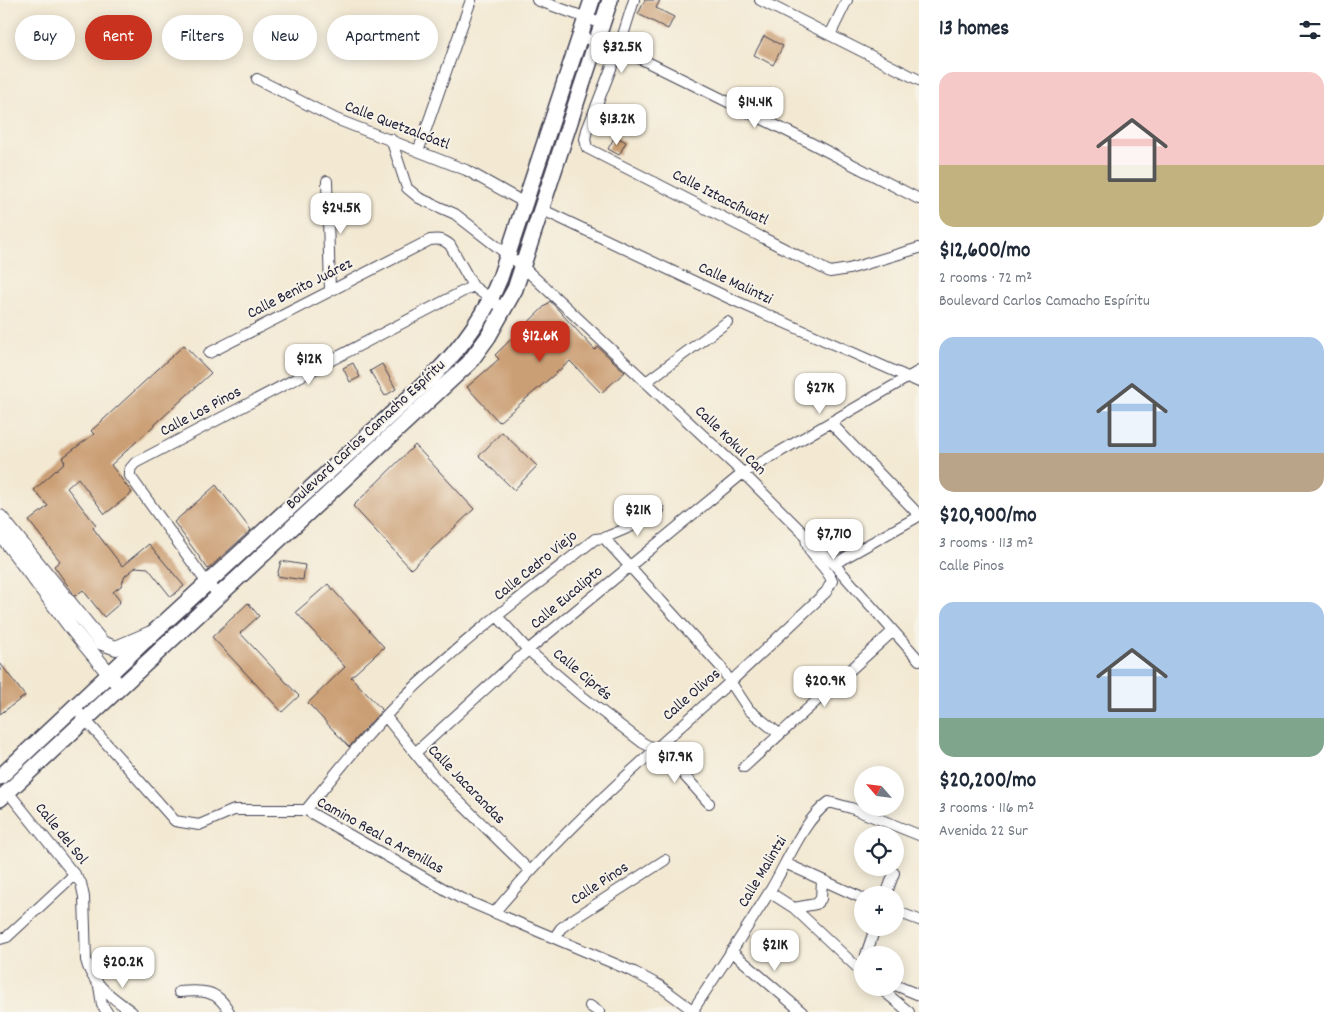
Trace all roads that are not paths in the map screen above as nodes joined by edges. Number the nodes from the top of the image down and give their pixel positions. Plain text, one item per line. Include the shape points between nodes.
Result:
1 (471, 0) edge
2 (537, 0) edge
3 (592, 0) edge
4 (610, 0) edge
5 (634, 0) edge
6 (760, 0) edge
7 (847, 0) edge
8 (586, 18) junction
9 (603, 24) junction
10 (830, 35) junction
11 (580, 36) junction
12 (597, 42) junction
13 (619, 48) junction
14 (257, 79) dead end
15 (919, 80) edge
16 (391, 139) junction
17 (419, 149) junction
18 (327, 181) dead end
19 (919, 199) edge
20 (525, 203) junction
21 (541, 209) junction
22 (919, 248) edge
23 (507, 256) junction
24 (522, 266) junction
25 (474, 286) junction
26 (330, 290) junction
27 (491, 300) junction
28 (505, 310) junction
29 (728, 322) dead end
30 (209, 353) dead end
31 (919, 371) edge
32 (908, 378) junction
33 (646, 382) junction
34 (919, 382) edge
35 (831, 423) junction
36 (743, 473) junction
37 (659, 510) dead end
38 (919, 515) edge
39 (0, 517) edge
40 (0, 533) edge
41 (806, 537) junction
42 (604, 538) junction
43 (834, 564) junction
44 (628, 566) junction
45 (207, 583) junction
46 (220, 595) junction
47 (497, 616) junction
48 (154, 632) junction
49 (892, 632) junction
50 (108, 647) junction
51 (528, 650) junction
52 (95, 658) junction
53 (919, 660) edge
54 (109, 676) junction
55 (730, 682) junction
56 (120, 687) junction
57 (75, 708) junction
58 (386, 717) junction
59 (85, 720) junction
60 (778, 733) junction
61 (654, 748) junction
62 (414, 753) junction
63 (744, 767) dead end
64 (0, 776) edge
65 (4, 795) edge
66 (709, 803) dead end
67 (306, 810) junction
68 (919, 835) edge
69 (665, 860) dead end
70 (786, 864) junction
71 (529, 870) junction
72 (75, 874) junction
73 (822, 880) junction
74 (769, 892) junction
75 (854, 894) edge
76 (794, 908) junction
77 (494, 913) junction
78 (904, 914) edge
79 (919, 920) edge
80 (554, 938) junction
81 (0, 940) edge
82 (731, 951) junction
83 (854, 963) edge
84 (99, 986) junction
85 (904, 987) edge
86 (917, 991) edge
87 (179, 992) dead end
88 (890, 996) edge
89 (590, 1006) dead end
90 (694, 1011) edge
91 (107, 1012) edge
92 (132, 1012) edge
93 (229, 1012) edge
94 (599, 1012) edge
95 (802, 1012) edge
96 (909, 1012) edge

1 - 17 street
2 - 8 street
3 - 8 main road, Boulevard Carlos Camacho Espíritu
4 - 9 main road, Boulevard Carlos Camacho Espíritu
5 - 13 street
6 - 10 street
7 - 10 street
8 - 9 street
8 - 11 main road, Boulevard Carlos Camacho Espíritu
9 - 12 main road, Boulevard Carlos Camacho Espíritu
10 - 15 street
11 - 12 street
11 - 20 main road, Boulevard Carlos Camacho Espíritu
12 - 13 street
12 - 21 main road, Boulevard Carlos Camacho Espíritu
13 - 19 street
13 - 22 street, Calle Iztaccíhuatl via 587,130 588,148 830,272
14 - 16 street, Calle Quetzalcóatl via 336,118
16 - 17 street, Calle Quetzalcóatl
16 - 23 street, Calle Kokul Can via 407,188 419,198 455,214
17 - 20 street, Calle Quetzalcóatl via 466,170
18 - 26 street
20 - 23 main road, Boulevard Carlos Camacho Espíritu
21 - 24 main road, Boulevard Carlos Camacho Espíritu
21 - 32 street, Calle Malintzi
23 - 24 street, Calle Kokul Can
23 - 27 main road, Boulevard Carlos Camacho Espíritu
24 - 28 main road, Boulevard Carlos Camacho Espíritu
24 - 33 street, Calle Kokul Can
25 - 26 street, Calle Benito Juárez via 450,245 441,239 430,240
25 - 27 street, Calle Benito Juárez
25 - 45 street, Calle Los Pinos via 144,458 130,469 130,476
26 - 30 street, Calle Benito Juárez
27 - 28 street, Calle Benito Juárez
27 - 45 main road, Boulevard Carlos Camacho Espíritu via 460,348 434,376
28 - 46 main road, Boulevard Carlos Camacho Espíritu via 484,344 458,374
29 - 33 street
31 - 32 street, Calle Eucalipto
32 - 34 street, Calle Malintzi
32 - 35 street, Calle Eucalipto
33 - 36 street, Calle Kokul Can
35 - 36 street, Calle Eucalipto
35 - 38 street
36 - 41 street, Calle Kokul Can
36 - 44 street, Calle Eucalipto
37 - 42 street
38 - 43 street
39 - 50 main road
40 - 52 main road
41 - 43 street, Calle Kokul Can
41 - 55 street, Calle Olivos via 809,553 830,576 829,588
42 - 44 street, Calle Cedro Viejo
42 - 47 street, Calle Cedro Viejo via 594,539
43 - 49 street, Calle Kokul Can
44 - 51 street, Calle Eucalipto
44 - 55 street, Calle Cedro Viejo via 720,666
45 - 46 street
45 - 48 main road, Boulevard Carlos Camacho Espíritu
46 - 56 main road, Boulevard Carlos Camacho Espíritu
47 - 51 street, Calle Ciprés
47 - 58 street, Calle Cedro Viejo via 444,660
48 - 50 main road via 116,648
48 - 54 main road, Boulevard Carlos Camacho Espíritu
49 - 53 street, Calle Kokul Can
49 - 60 street
50 - 52 main road
51 - 61 street, Calle Ciprés via 619,725
51 - 62 street, Calle Eucalipto
52 - 54 main road
54 - 56 main road
54 - 57 main road, Boulevard Carlos Camacho Espíritu
55 - 60 street, Calle Cedro Viejo via 750,710
55 - 61 street, Calle Olivos
56 - 59 main road, Boulevard Carlos Camacho Espíritu
57 - 59 street, Camino Real a Arenillas
57 - 64 main road, Boulevard Carlos Camacho Espíritu
58 - 62 street, Calle Jacarandas
58 - 67 street, Calle Cedro Viejo via 343,763
59 - 65 main road, Boulevard Carlos Camacho Espíritu
59 - 67 street, Camino Real a Arenillas via 176,821 199,825 234,810
60 - 63 street
61 - 66 street, Calle Ciprés via 665,754
61 - 71 street, Calle Olivos
62 - 71 street, Calle Jacarandas via 460,804
65 - 72 street, Calle del Sol
67 - 77 street, Camino Real a Arenillas via 460,898
68 - 70 street, Calle Malintzi via 829,802 809,822
69 - 80 street, Calle Pinos via 572,920
70 - 73 street
70 - 74 street, Calle Malintzi
71 - 77 street, Calle Olivos
72 - 81 street
72 - 84 street, Calle del Sol via 84,897 86,960
73 - 75 street
73 - 76 street via 821,899 816,904
74 - 76 street
74 - 82 street, Calle Malintzi
76 - 83 street
77 - 80 street, Camino Real a Arenillas
78 - 79 street
80 - 90 street, Camino Real a Arenillas via 634,972
82 - 90 street, Calle Malintzi
82 - 95 street
84 - 91 street via 102,1005
84 - 92 street
85 - 86 street
87 - 93 street via 204,990 226,1006
88 - 96 street
89 - 94 street

